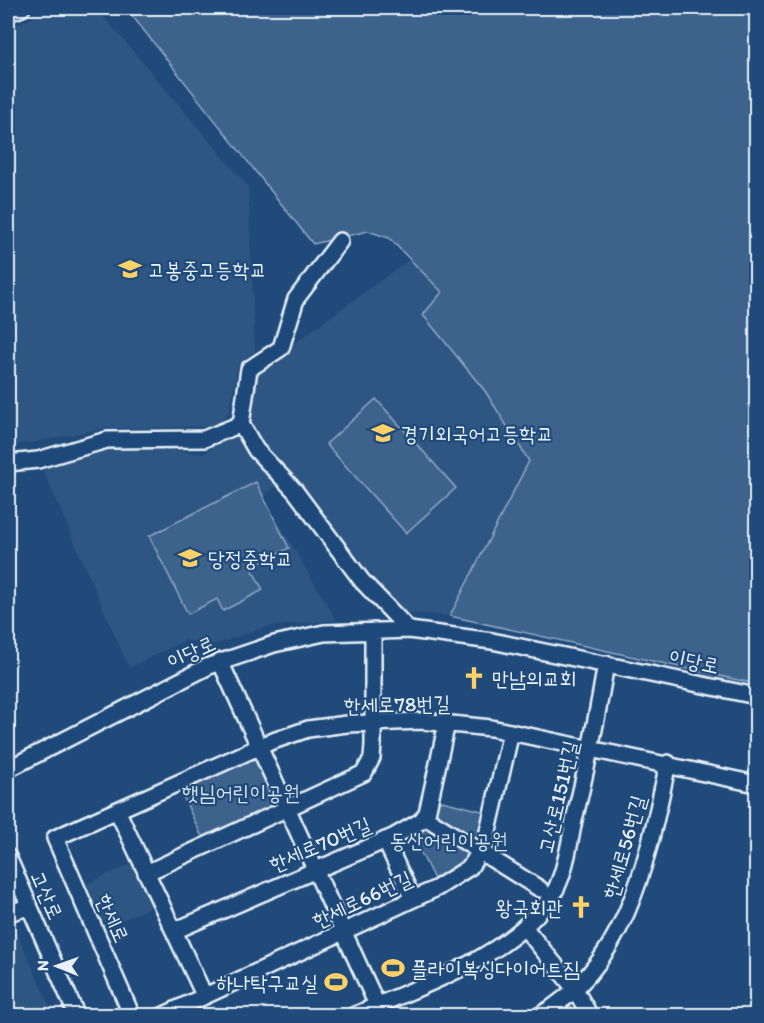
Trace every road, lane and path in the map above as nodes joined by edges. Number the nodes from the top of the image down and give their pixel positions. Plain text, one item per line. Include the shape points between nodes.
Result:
1 (22, 8) edge
2 (8, 13) edge
3 (340, 241) dead end
4 (241, 423) junction
5 (8, 463) edge
6 (409, 630) junction
7 (373, 631) junction
8 (220, 661) junction
9 (606, 664) junction
10 (756, 696) edge
11 (374, 722) junction
12 (447, 723) junction
13 (512, 732) junction
14 (259, 746) junction
15 (591, 749) junction
16 (668, 763) junction
17 (8, 769) edge
18 (756, 784) edge
19 (287, 808) junction
20 (117, 810) junction
21 (424, 817) junction
22 (55, 838) joint
23 (385, 840) junction
24 (480, 852) junction
25 (8, 857) edge
26 (315, 868) junction
27 (146, 873) junction
28 (540, 889) dead end
29 (413, 899) junction
30 (29, 907) junction
31 (8, 913) edge
32 (524, 927) junction
33 (174, 931) junction
34 (343, 931) junction
35 (575, 989) junction
36 (204, 995) junction
37 (379, 1010) edge
38 (77, 1016) edge
39 (132, 1016) edge
40 (162, 1016) edge
41 (353, 1016) edge
42 (539, 1016) edge
43 (590, 1016) edge

1 - 2 street
3 - 4 street via 296,299 281,348 249,369
4 - 5 street via 204,439 108,440 38,460
4 - 6 street via 256,450 295,491 362,581
6 - 7 street, 이당로
6 - 9 street, 이당로 via 492,641
7 - 8 street, 이당로 via 324,633
7 - 11 street
8 - 14 street
8 - 17 street, 이당로
9 - 10 street, 이당로
9 - 15 street, 고산로151번길
11 - 12 street, 한세로78번길
11 - 14 street, 한세로78번길 via 308,729
11 - 19 street via 372,758 364,772
12 - 13 street, 한세로78번길
12 - 21 street
13 - 15 street, 한세로78번길
13 - 24 street, 한세로66번길 via 489,830
14 - 19 street
14 - 20 street, 한세로78번길
15 - 16 street, 한세로78번길
15 - 32 street, 고산로151번길 via 559,883
16 - 18 street, 한세로78번길
16 - 35 street, 한세로56번길 via 631,905 601,959
19 - 26 street
19 - 27 street
20 - 22 street, 한세로78번길
20 - 27 street
21 - 23 street, 한세로70번길
21 - 24 street
22 - 39 street, 한세로
23 - 26 street, 한세로70번길
23 - 29 street
24 - 28 street
24 - 29 street, 한세로66번길 via 465,872
25 - 30 street, 고산로
26 - 33 street, 한세로70번길
26 - 34 street
27 - 33 street
29 - 34 street, 한세로66번길
30 - 31 street
30 - 38 street, 고산로
32 - 35 street
32 - 37 street, 고산로151번길 via 472,961
33 - 36 street
34 - 36 street, 한세로66번길
34 - 37 street
35 - 42 street, 한세로56번길
35 - 43 street
36 - 40 street, 한세로66번길
37 - 41 street, 고산로151번길

